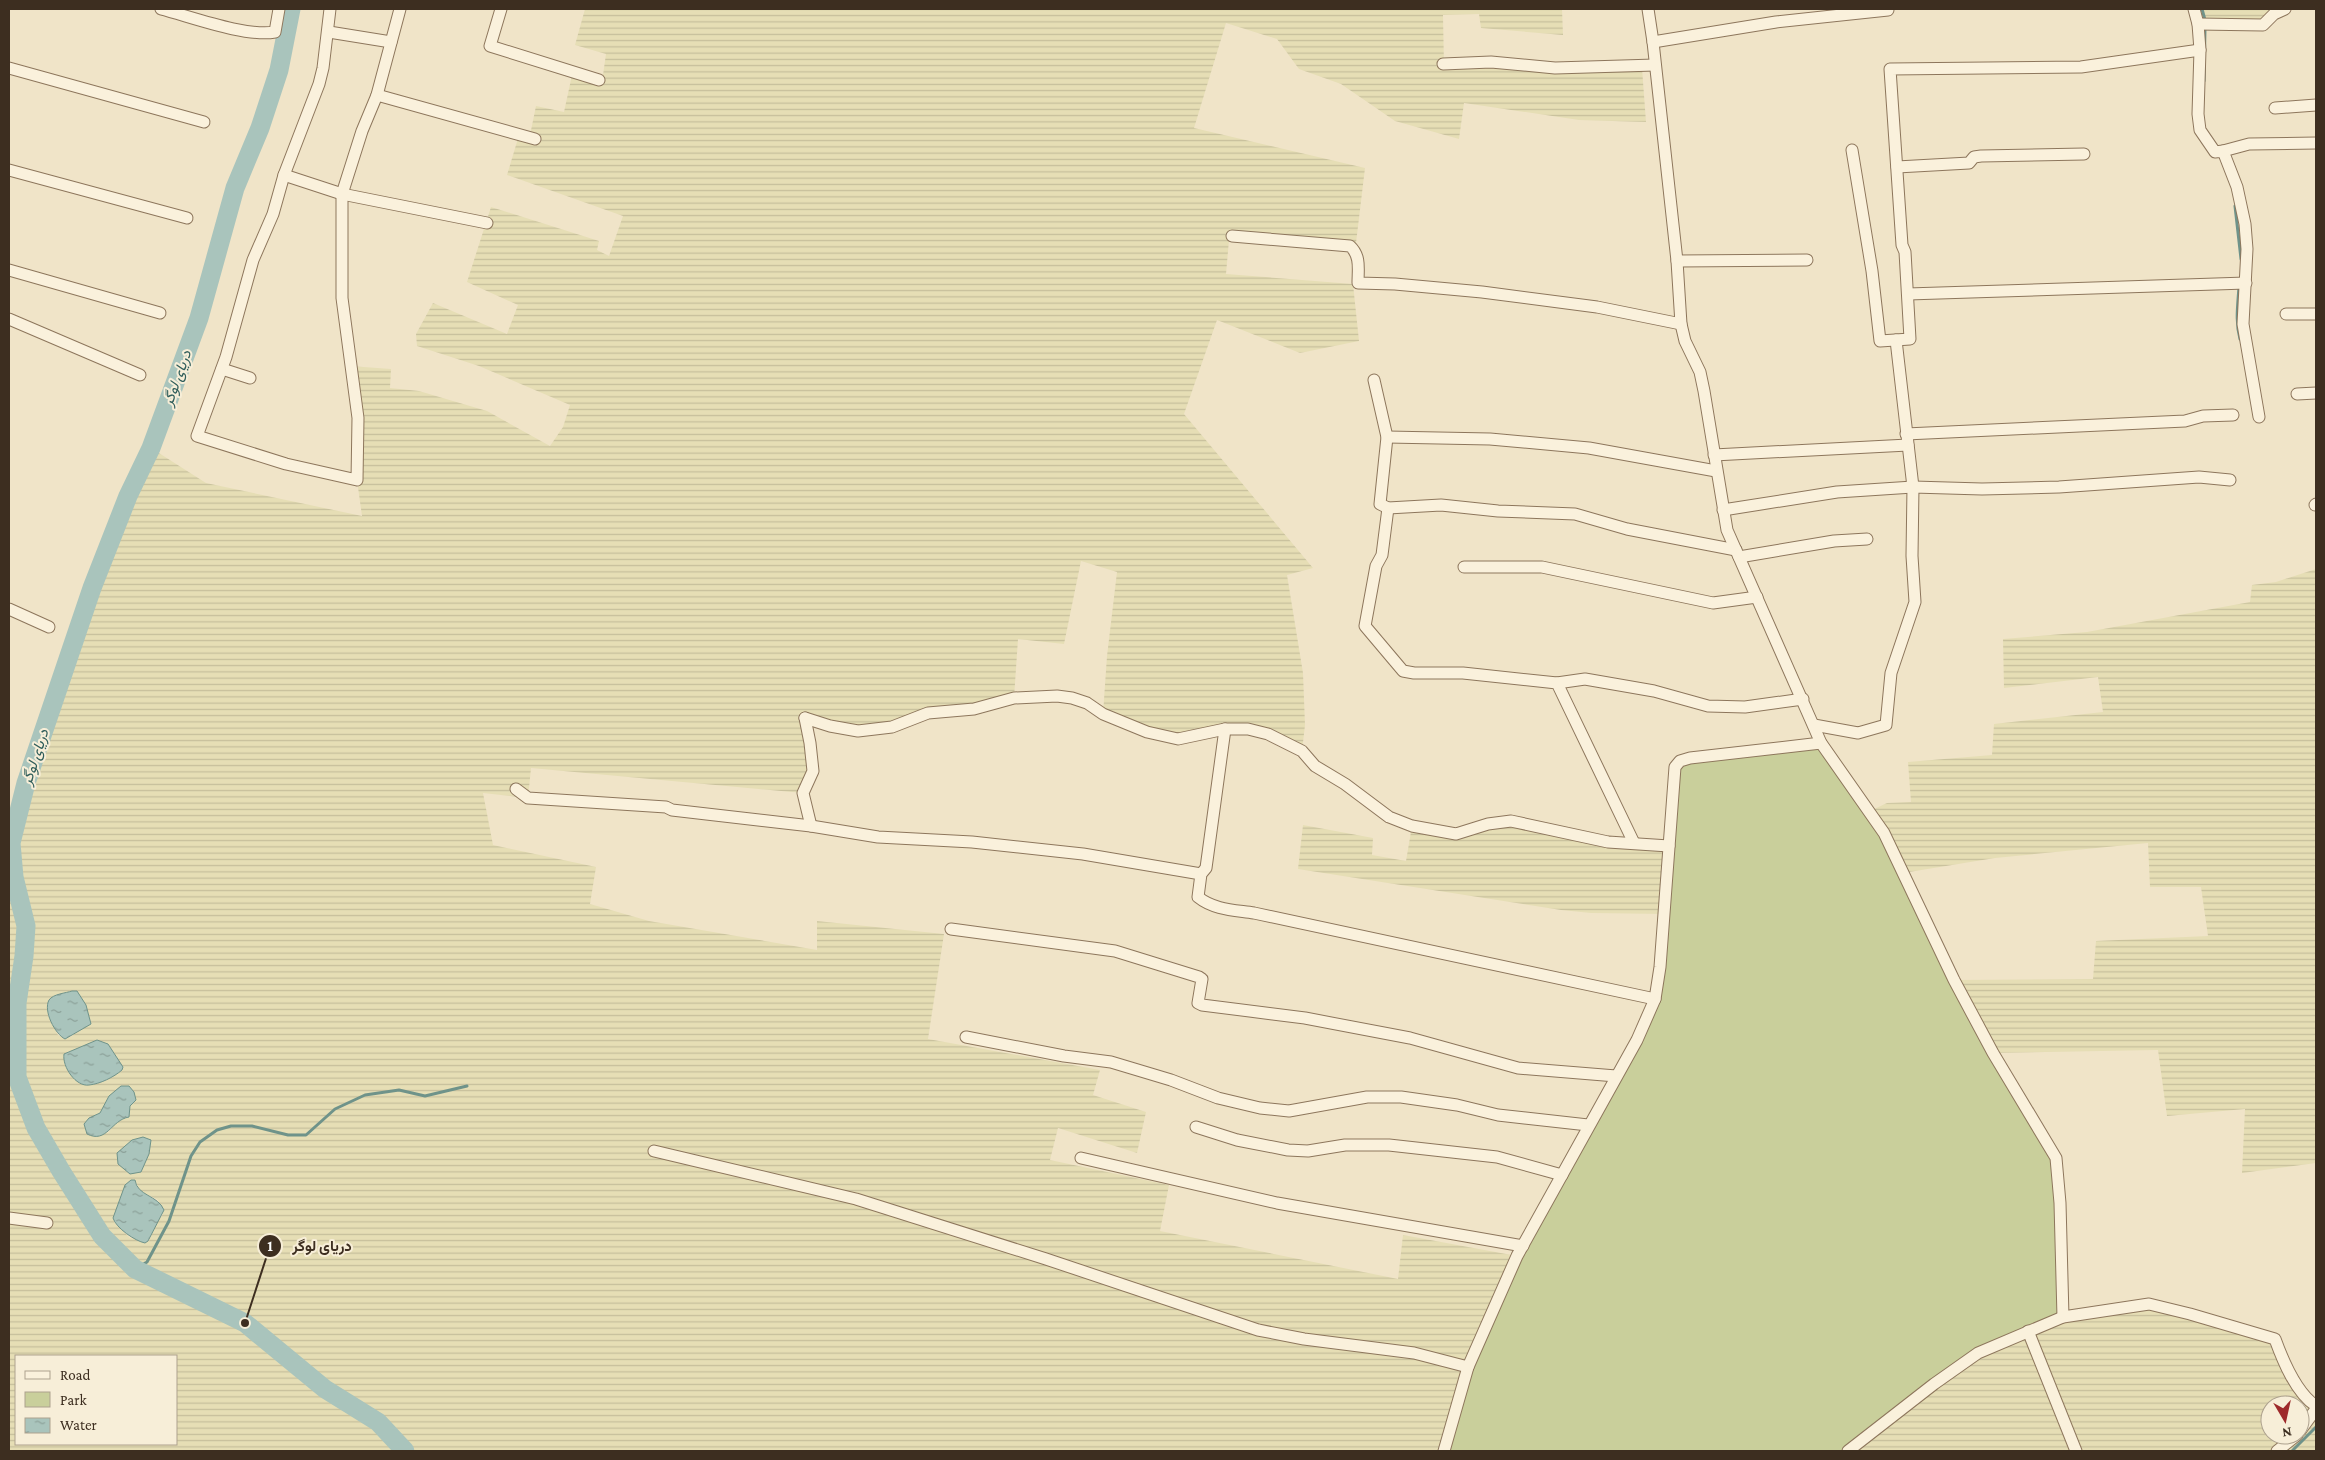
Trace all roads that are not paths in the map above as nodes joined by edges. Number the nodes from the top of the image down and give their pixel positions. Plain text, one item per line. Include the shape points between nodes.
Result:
1 (162, 9) edge
2 (280, 9) edge
3 (330, 9) edge
4 (400, 9) edge
5 (501, 9) edge
6 (1648, 9) edge
7 (2194, 9) edge
8 (2285, 9) edge
9 (1888, 10) edge
10 (2198, 24) junction
11 (329, 32) junction
12 (391, 42) junction
13 (1653, 42) junction
14 (2200, 50) junction
15 (1443, 64) dead end
16 (1655, 65) junction
17 (9, 68) edge
18 (599, 80) dead end
19 (377, 95) junction
20 (2316, 105) edge
21 (2275, 108) dead end
22 (204, 122) dead end
23 (535, 139) dead end
24 (2316, 142) edge
25 (1852, 150) dead end
26 (2223, 151) junction
27 (2084, 154) dead end
28 (1897, 167) junction
29 (9, 170) edge
30 (284, 175) junction
31 (342, 194) junction
32 (188, 218) dead end
33 (487, 223) dead end
34 (1232, 236) dead end
35 (1807, 260) dead end
36 (1677, 261) junction
37 (9, 270) edge
38 (2246, 283) junction
39 (1908, 294) junction
40 (160, 313) dead end
41 (2286, 314) dead end
42 (2316, 314) edge
43 (9, 319) edge
44 (1681, 324) junction
45 (1896, 340) junction
46 (222, 369) junction
47 (140, 375) dead end
48 (250, 378) dead end
49 (1374, 380) dead end
50 (2316, 393) edge
51 (2297, 394) dead end
52 (2233, 415) dead end
53 (2259, 417) dead end
54 (1387, 436) junction
55 (1907, 439) junction
56 (1714, 455) junction
57 (1716, 471) junction
58 (2230, 480) dead end
59 (1914, 487) junction
60 (1388, 508) junction
61 (1724, 510) junction
62 (1867, 539) dead end
63 (1738, 553) junction
64 (1464, 567) dead end
65 (1757, 597) junction
66 (9, 609) edge
67 (49, 627) dead end
68 (1557, 683) junction
69 (1803, 699) junction
70 (1814, 725) junction
71 (1225, 729) junction
72 (1821, 743) junction
73 (516, 789) dead end
74 (811, 826) junction
75 (1634, 843) junction
76 (1669, 846) junction
77 (1201, 874) junction
78 (950, 929) dead end
79 (1655, 1000) junction
80 (966, 1037) dead end
81 (1616, 1076) junction
82 (1588, 1125) junction
83 (1196, 1127) dead end
84 (654, 1151) dead end
85 (1081, 1158) dead end
86 (1562, 1175) junction
87 (9, 1218) edge
88 (47, 1223) dead end
89 (1522, 1246) junction
90 (2063, 1317) junction
91 (2028, 1331) junction
92 (1468, 1367) junction
93 (2316, 1407) edge
94 (1444, 1451) edge
95 (1848, 1451) edge
96 (2076, 1451) edge

1 - 2 street via 253,33 270,33 275,32
3 - 11 street
4 - 12 street
5 - 18 street via 490,46
6 - 13 street
7 - 10 street
8 - 10 street via 2274,14 2264,25
9 - 13 street via 1776,22
10 - 14 street
11 - 12 street
11 - 30 street via 319,84
12 - 19 street
13 - 16 street
14 - 26 street via 2200,130 2215,152
14 - 28 street via 2081,67 1890,69
15 - 16 street via 1491,62 1555,68
16 - 36 street
17 - 22 street
19 - 23 street
19 - 31 street
20 - 21 street
24 - 26 street via 2249,144
25 - 45 street via 1880,341
26 - 38 street via 2237,187 2245,224
27 - 28 street via 1981,156 1969,162
28 - 39 street
29 - 32 street
30 - 31 street
30 - 46 street via 273,214 253,260
31 - 33 street
31 - 46 street via 342,298 358,418 357,480 286,464 197,436
34 - 44 street via 1350,246 1358,258 1358,283 1482,292 1597,307
35 - 36 street
36 - 44 street
37 - 40 street
38 - 39 street
38 - 53 street via 2243,324
39 - 45 street via 1910,339
41 - 42 street
43 - 47 street
44 - 56 street via 1700,372
45 - 55 street
46 - 48 street
49 - 54 street
50 - 51 street
52 - 55 street
54 - 57 street via 1490,439 1589,448
54 - 60 street via 1380,504
55 - 56 street
55 - 59 street
56 - 57 street
57 - 61 street
58 - 59 street via 2199,477 2040,488
59 - 61 street via 1837,492
59 - 70 street via 1912,556 1916,602 1891,673 1886,725 1858,732
60 - 63 street via 1441,505 1575,514
60 - 68 street via 1382,555 1376,566 1365,626 1398,667 1414,673 1463,673
61 - 63 street
62 - 63 street
63 - 65 street
64 - 65 street via 1542,567 1713,604
65 - 69 street
66 - 67 street
68 - 69 street via 1585,679 1654,691 1708,706 1745,707
68 - 75 street
69 - 70 street
70 - 72 street
71 - 74 street via 1178,739 1146,732 1103,714 1087,703 1057,696 1014,698 974,709 928,713 892,727 858,731 805,718 813,770 803,793
71 - 75 street via 1248,729 1268,734 1302,751 1315,766 1346,784 1389,818 1412,826 1456,834 1511,821 1608,842
71 - 77 street via 1206,868
72 - 76 street via 1680,761 1675,767
72 - 90 street via 1884,833 1954,980 2056,1158
73 - 74 street via 528,798 666,807
74 - 77 street via 878,837 972,842 1083,854
75 - 76 street
76 - 79 street
77 - 79 street via 1198,897 1219,908
78 - 81 street via 1115,951 1199,977 1202,979 1198,1003 1202,1005 1305,1018 1410,1038 1518,1068
79 - 81 street
80 - 82 street via 1111,1062 1218,1098 1260,1108 1289,1111 1367,1097 1400,1097 1498,1115
81 - 82 street
82 - 86 street
83 - 86 street via 1237,1140 1288,1150 1389,1145 1497,1157
84 - 92 street via 856,1199 1258,1330 1414,1353
85 - 89 street via 1277,1202
86 - 89 street
87 - 88 street
89 - 92 street
90 - 91 street
90 - 93 street via 2149,1304 2275,1339 2284,1364 2309,1402
91 - 95 street via 1978,1353
91 - 96 street
92 - 94 street

